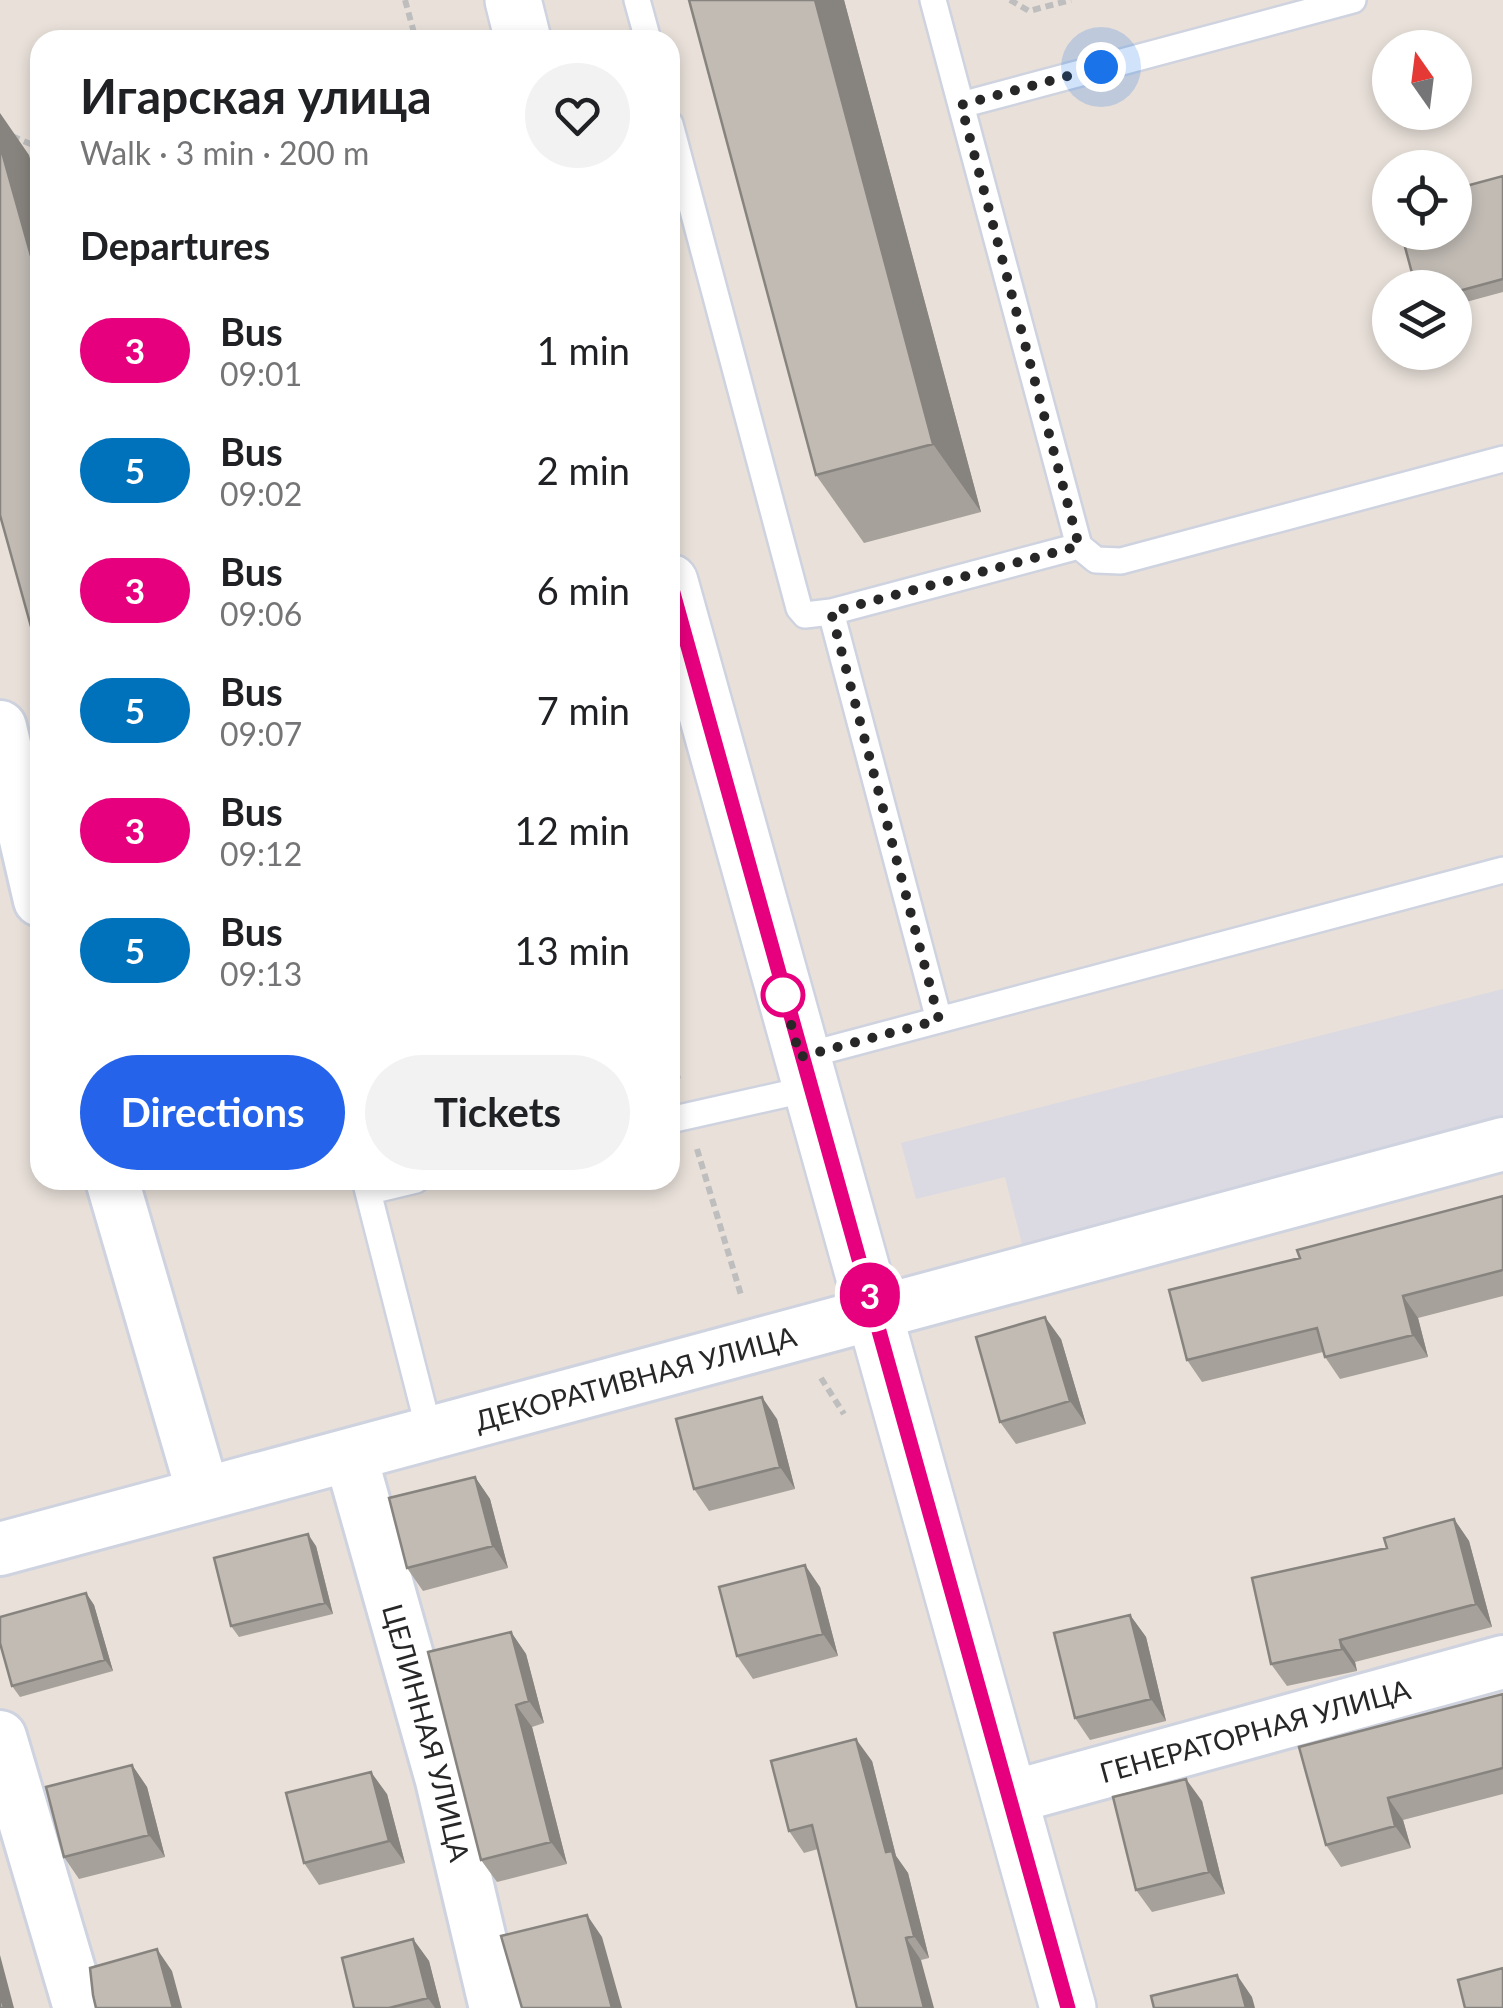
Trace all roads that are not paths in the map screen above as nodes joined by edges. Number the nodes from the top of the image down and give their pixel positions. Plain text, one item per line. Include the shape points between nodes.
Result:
1 (513, 0) edge
2 (637, 0) edge
3 (933, 0) edge
4 (1353, 0) edge
5 (521, 30) edge
6 (645, 30) edge
7 (961, 105) junction
8 (680, 162) edge
9 (1503, 459) edge
10 (1079, 546) junction
11 (831, 612) junction
12 (680, 619) edge
13 (0, 727) edge
14 (30, 857) edge
15 (1503, 870) edge
16 (939, 1020) junction
17 (804, 1073) junction
18 (680, 1118) edge
19 (1503, 1144) edge
20 (115, 1190) edge
21 (368, 1190) edge
22 (874, 1310) junction
23 (430, 1434) junction
24 (350, 1458) junction
25 (203, 1492) junction
26 (0, 1549) edge
27 (1503, 1662) edge
28 (0, 1738) edge
29 (1009, 1798) junction
30 (80, 2008) edge
31 (496, 2008) edge
32 (1068, 2008) edge

1 - 5 street
2 - 6 lane
3 - 7 lane
4 - 7 lane
7 - 10 lane
8 - 11 lane via 799,608 805,615
9 - 10 lane via 1120,561 1096,560
10 - 11 lane
11 - 16 lane
12 - 17 street
13 - 14 street
15 - 16 lane
16 - 17 lane
17 - 18 lane
17 - 22 street
19 - 22 street, ДЕКОРАТИВНАЯ УЛИЦА
20 - 25 street
21 - 23 lane
22 - 23 street, ДЕКОРАТИВНАЯ УЛИЦА
22 - 29 street
23 - 24 street, ДЕКОРАТИВНАЯ УЛИЦА
24 - 25 street, ДЕКОРАТИВНАЯ УЛИЦА
24 - 31 street, ЦЕЛИННАЯ УЛИЦА via 442,1780
25 - 26 street, ДЕКОРАТИВНАЯ УЛИЦА
27 - 29 street, ГЕНЕРАТОРНАЯ УЛИЦА
28 - 30 street
29 - 32 street

